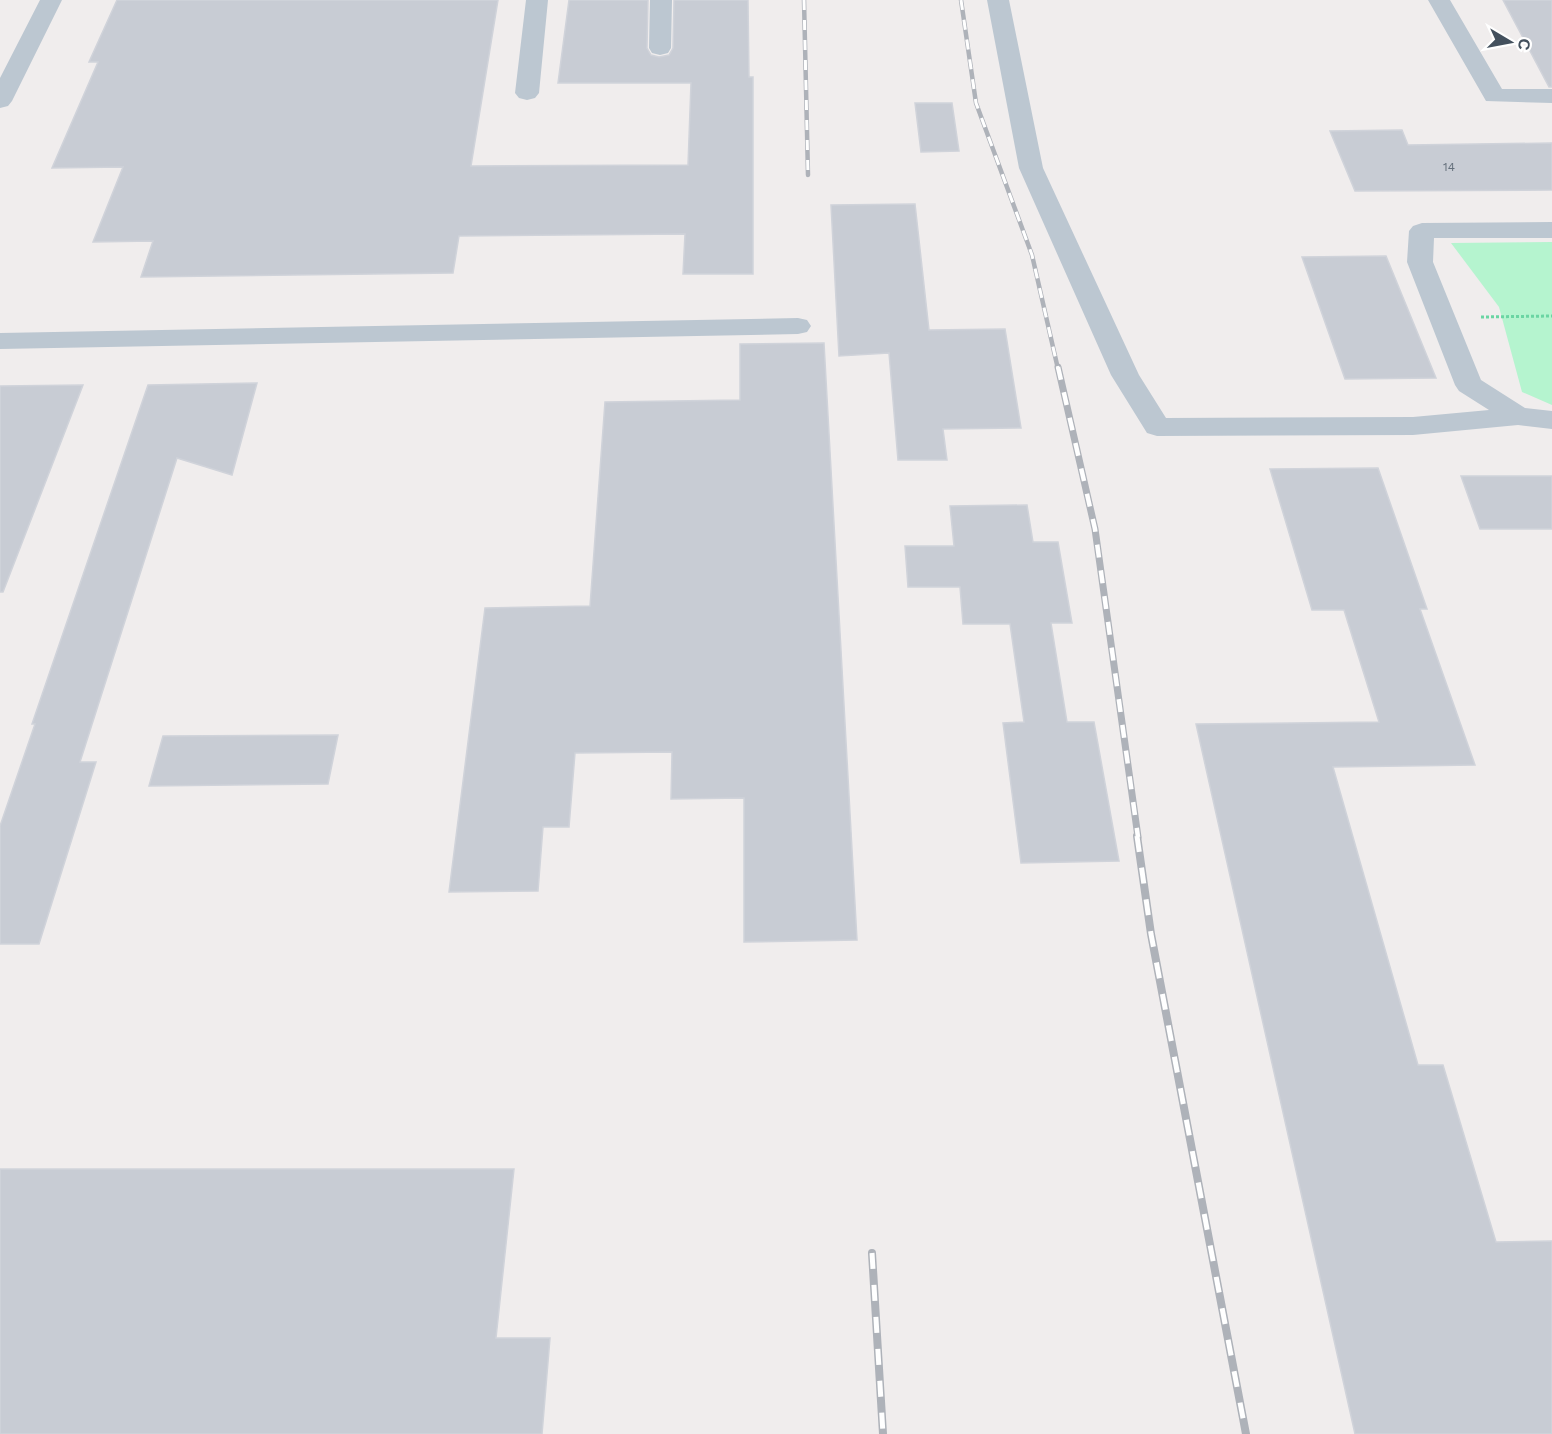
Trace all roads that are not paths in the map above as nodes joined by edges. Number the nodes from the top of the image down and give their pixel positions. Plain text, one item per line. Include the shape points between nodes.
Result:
1 (51, 0) edge
2 (537, 0) edge
3 (661, 0) edge
4 (998, 0) edge
5 (1439, 0) edge
6 (660, 48) dead end
7 (526, 93) dead end
8 (1552, 96) edge
9 (0, 101) edge
10 (1552, 230) edge
11 (798, 326) dead end
12 (0, 341) edge
13 (1518, 416) junction
14 (1552, 420) edge

1 - 9 street
2 - 7 street
3 - 6 street
4 - 13 street via 1032,168 1125,375 1157,427 1413,426
5 - 8 street via 1494,96
10 - 13 street via 1422,231 1420,262 1469,386
11 - 12 street
13 - 14 street

